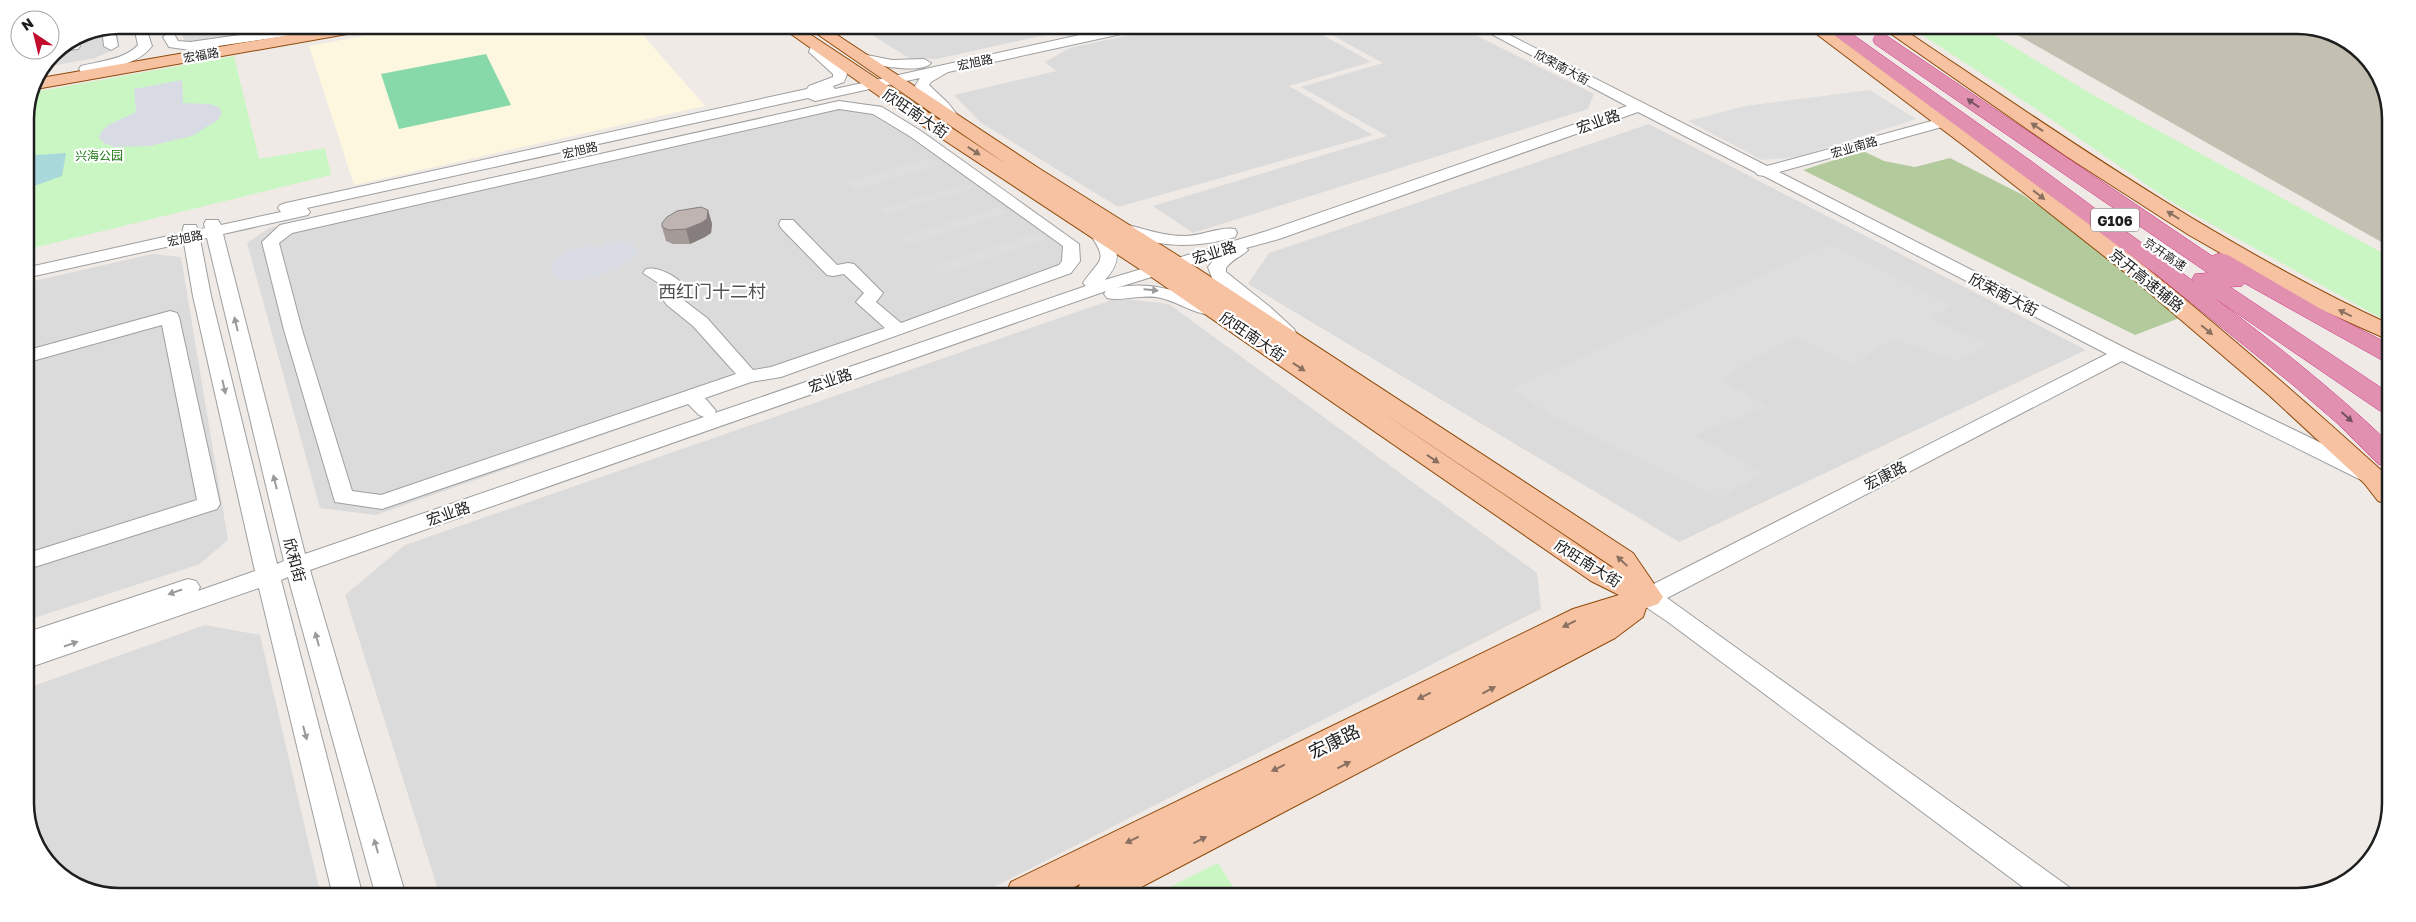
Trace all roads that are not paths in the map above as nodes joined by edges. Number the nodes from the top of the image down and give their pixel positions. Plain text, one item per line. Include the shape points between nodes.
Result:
1 (142, 34) edge
2 (148, 34) edge
3 (168, 34) edge
4 (169, 34) edge
5 (276, 34) edge
6 (282, 34) edge
7 (313, 34) edge
8 (1080, 34) edge
9 (1100, 34) edge
10 (1498, 34) edge
11 (1508, 34) edge
12 (1825, 34) edge
13 (1841, 34) edge
14 (1852, 34) edge
15 (1873, 34) edge
16 (1899, 34) edge
17 (109, 35) edge
18 (816, 36) edge
19 (111, 46) dead end
20 (174, 56) junction
21 (862, 58) junction
22 (155, 60) junction
23 (970, 60) junction
24 (86, 69) junction
25 (46, 76) edge
26 (881, 80) junction
27 (42, 83) edge
28 (773, 100) junction
29 (1632, 103) junction
30 (906, 107) junction
31 (757, 110) junction
32 (956, 122) junction
33 (1944, 122) junction
34 (2070, 170) junction
35 (1764, 172) junction
36 (787, 224) dead end
37 (1105, 228) junction
38 (1278, 228) junction
39 (202, 230) junction
40 (2131, 243) junction
41 (34, 262) edge
42 (1161, 264) junction
43 (34, 271) edge
44 (652, 273) dead end
45 (1092, 283) junction
46 (228, 290) junction
47 (202, 296) junction
48 (1012, 314) junction
49 (1220, 314) junction
50 (898, 330) junction
51 (2382, 330) edge
52 (1299, 346) junction
53 (2382, 350) edge
54 (2122, 354) junction
55 (34, 355) edge
56 (748, 376) junction
57 (2382, 380) edge
58 (2382, 400) edge
59 (699, 404) junction
60 (2382, 420) edge
61 (238, 445) junction
62 (268, 451) junction
63 (2382, 452) edge
64 (2373, 477) junction
65 (2382, 488) edge
66 (34, 559) edge
67 (295, 559) junction
68 (267, 568) junction
69 (1648, 597) junction
70 (34, 640) edge
71 (34, 657) edge
72 (329, 682) junction
73 (296, 695) junction
74 (346, 888) edge
75 (389, 888) edge
76 (1036, 888) edge
77 (1106, 888) edge
78 (2047, 888) edge

1 - 24 street via 145,46 142,50
2 - 22 street
3 - 20 street
4 - 5 street via 174,44 190,46
6 - 20 main road, 宏福路
7 - 20 main road, 宏福路
8 - 23 street, 宏旭路
9 - 23 street, 宏旭路
10 - 29 street, 欣荣南大街
11 - 29 street, 欣荣南大街
12 - 33 main road, 京开高速辅路
13 - 40 highway
14 - 58 highway, 京开高速 / G106 via 2113,218
34 -> 15 highway, 京开高速 / G106
51 -> 16 main road via 2291,286 2224,247
17 - 19 street
18 - 21 main road, 欣旺南大街
18 - 26 main road, 欣旺南大街
18 - 28 street via 816,52 838,69 839,79
20 - 22 main road, 宏福路
21 - 23 street via 892,64
21 - 26 main road, 欣旺南大街
22 - 24 main road, 宏福路
22 - 27 main road, 宏福路
23 - 26 street, 宏旭路
23 - 32 street via 926,79 922,86
24 - 25 main road, 宏福路
26 - 28 street, 宏旭路
26 - 30 main road, 欣旺南大街
26 - 31 street, 宏旭路
26 - 32 main road, 欣旺南大街
28 - 39 street, 宏旭路
29 - 35 street, 欣荣南大街
29 - 38 street, 宏业路
30 - 31 street via 870,94
30 -> 37 main road, 欣旺南大街
31 - 39 street, 宏旭路
32 - 37 main road, 欣旺南大街
33 - 35 street, 宏业南路
33 -> 64 main road, 京开高速辅路 via 2140,273 2279,391
34 - 53 highway via 2311,313
34 - 57 highway, 京开高速 / G106
35 - 54 street, 欣荣南大街
36 - 50 street via 833,271 848,268 874,293 865,302
37 - 38 street via 1156,239 1193,242 1251,226
37 - 42 main road, 欣旺南大街
37 - 45 street via 1110,258 1106,271
38 - 42 street, 宏业路
38 - 52 street via 1226,255 1216,267 1218,274 1264,311
39 - 41 street, 宏旭路
39 - 43 street, 宏旭路
39 - 46 street, 欣和街
39 - 47 street, 欣和街
40 - 60 highway
40 -> 63 highway via 2308,382
42 - 45 street, 宏业路
42 - 48 street, 宏业路
42 - 49 main road, 欣旺南大街
42 - 52 main road, 欣旺南大街
44 - 56 street via 675,286 673,302 700,322
45 - 48 street, 宏业路
46 - 47 street via 213,289
62 -> 46 street, 欣和街
47 -> 61 street, 欣和街
48 -> 49 street via 1064,309 1123,291 1150,289 1168,292
48 - 59 street, 宏业路
48 - 67 street, 宏业路
49 -> 69 main road, 欣旺南大街 via 1601,574
50 - 56 street via 774,373
50 - 59 street via 1065,270 1071,261 1071,244 877,110 839,105 820,109 286,229 270,242 343,497 382,502
69 -> 52 main road, 欣旺南大街 via 1624,560
54 - 64 street, 欣荣南大街
54 - 69 street, 宏康路
55 - 66 street via 170,318 209,504
56 - 59 street
59 - 67 street, 宏业路
61 - 62 street via 252,461 259,462
61 - 68 street, 欣和街
67 -> 62 street, 欣和街
64 - 65 main road, 京开高速辅路
67 - 68 street, 宏业路
72 -> 67 street, 欣和街
68 -> 70 street, 宏业路
71 -> 68 street, 宏业路
68 - 73 street, 欣和街
69 -> 76 main road, 宏康路 via 1584,617
77 -> 69 main road, 宏康路 via 1604,630
69 - 78 street
72 - 73 street via 309,679 301,683
75 -> 72 street, 欣和街
73 -> 74 street, 欣和街

